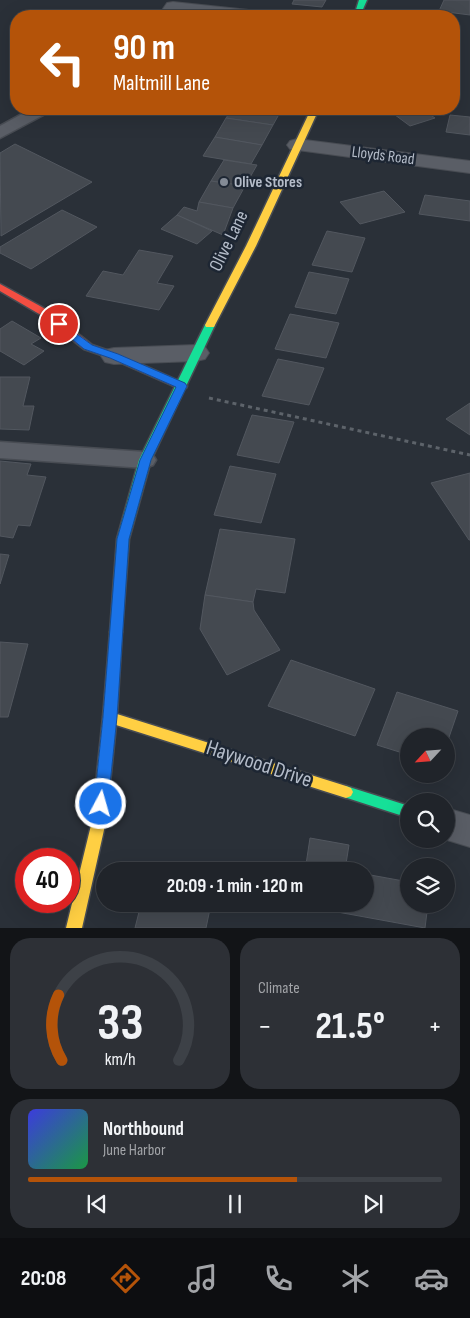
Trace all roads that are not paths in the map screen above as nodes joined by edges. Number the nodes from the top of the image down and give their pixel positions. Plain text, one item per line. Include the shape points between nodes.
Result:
1 (171, 10) edge
2 (201, 10) edge
3 (32, 115) edge
4 (312, 115) edge
5 (0, 133) edge
6 (297, 145) junction
7 (470, 167) edge
8 (0, 287) edge
9 (196, 353) junction
10 (114, 356) junction
11 (181, 388) junction
12 (0, 450) edge
13 (145, 460) junction
14 (110, 717) junction
15 (400, 809) edge
16 (455, 827) edge
17 (470, 831) edge
18 (74, 928) edge

1 - 2 street via 173,7
3 - 5 lane
4 - 6 street, Olive Lane
6 - 7 street, Lloyds Road
6 - 9 street, Olive Lane via 251,246
8 - 10 street via 45,312 88,347
9 - 10 street
9 - 11 street, Olive Lane
10 - 11 street
11 - 13 street, Olive Lane
12 - 13 lane
13 - 14 street, Olive Lane via 123,539
14 - 15 street, Haywood Drive
14 - 18 street, Olive Lane via 99,822
16 - 17 street

